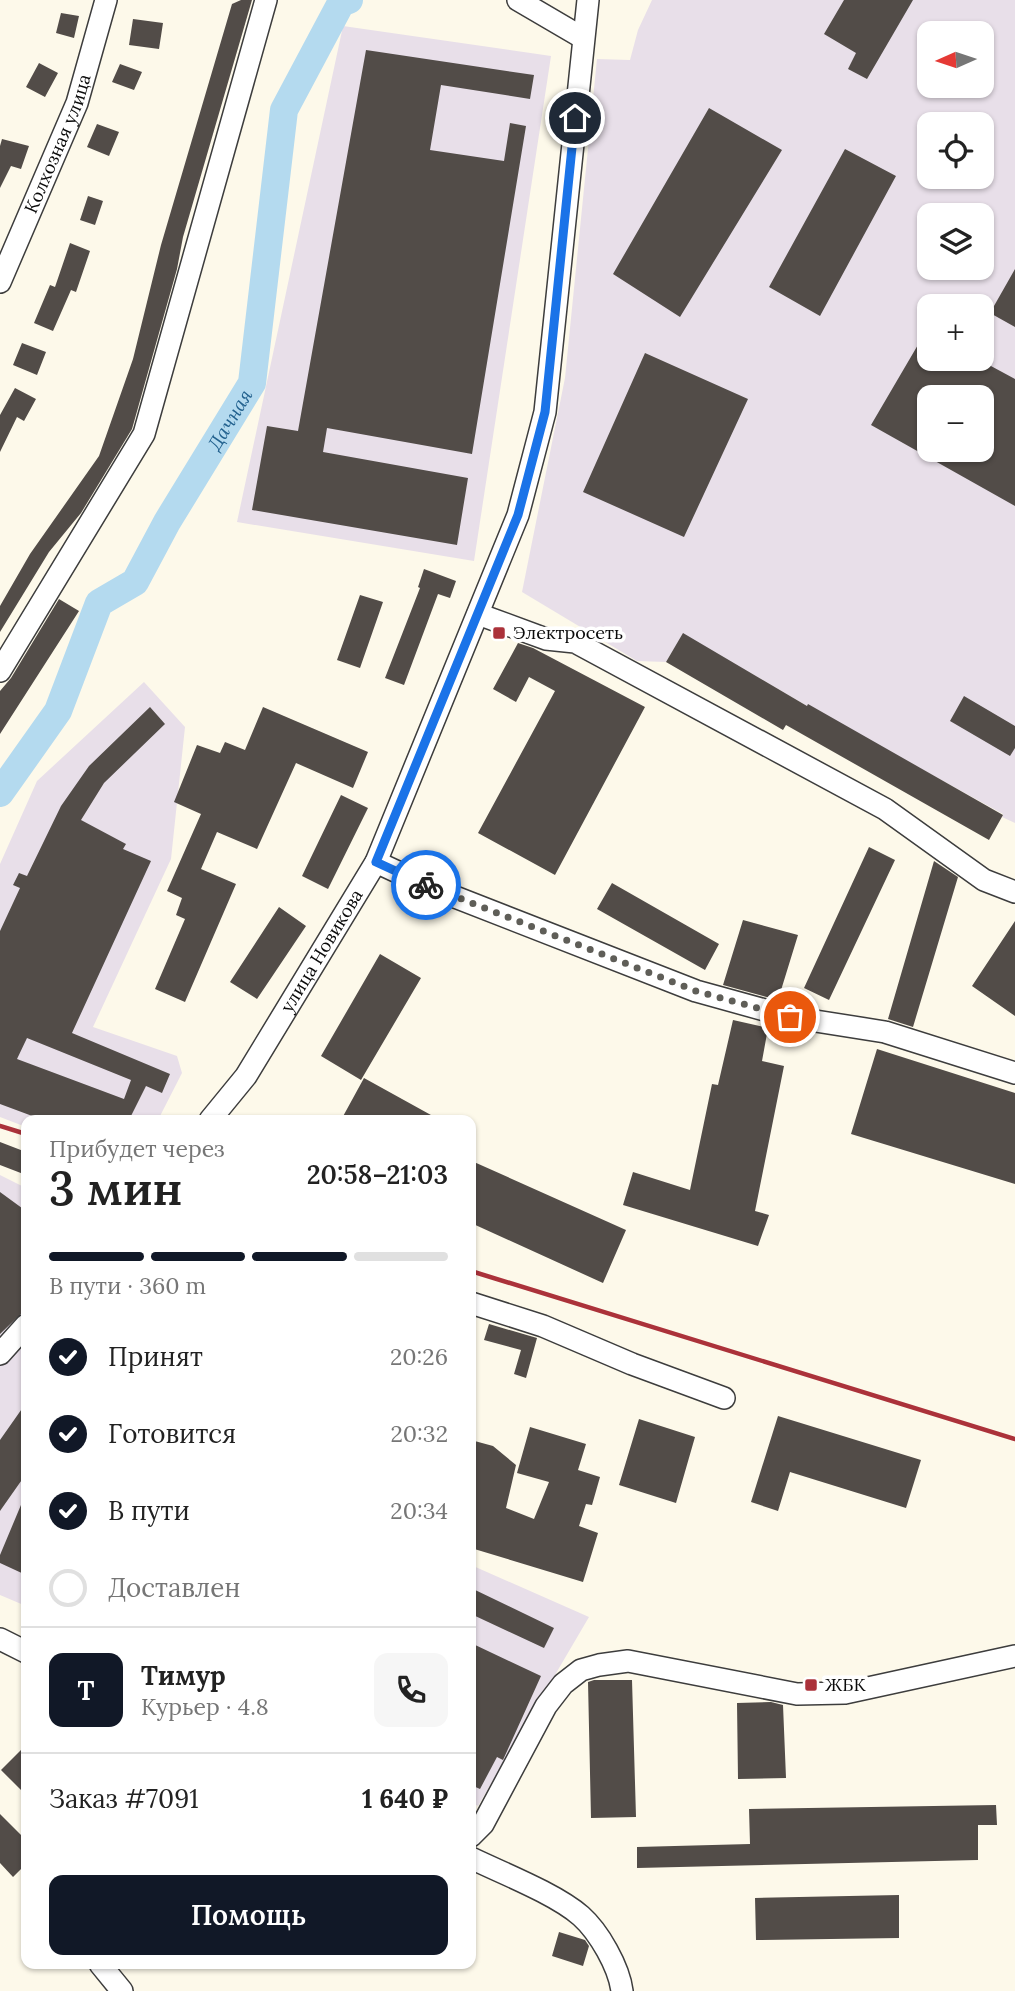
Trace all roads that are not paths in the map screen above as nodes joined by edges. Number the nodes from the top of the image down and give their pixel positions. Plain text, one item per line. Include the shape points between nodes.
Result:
1 (106, 0) edge
2 (266, 0) edge
3 (518, 0) edge
4 (588, 0) edge
5 (583, 38) junction
6 (0, 282) edge
7 (478, 614) junction
8 (0, 671) edge
9 (376, 862) junction
10 (1015, 892) edge
11 (1015, 1073) edge
12 (214, 1115) edge
13 (476, 1305) edge
14 (21, 1331) edge
15 (0, 1354) edge
16 (724, 1398) dead end
17 (0, 1639) edge
18 (21, 1650) edge
19 (1015, 1656) edge
20 (476, 1831) edge
21 (476, 1860) edge
22 (104, 1969) edge
23 (122, 1991) edge
24 (622, 1991) edge

1 - 6 street, Колхозная улица via 77,103
2 - 8 street via 144,434
3 - 5 street
4 - 5 street, улица Новикова
5 - 7 street, улица Новикова via 545,412 518,515
7 - 9 street, улица Новикова
7 - 10 street via 546,639 575,642 885,809 984,880
9 - 11 street via 696,991 790,1017 885,1032
9 - 12 street, улица Новикова via 246,1076
13 - 16 street via 543,1326
14 - 15 street
17 - 18 street
19 - 20 street via 845,1693 797,1694 628,1661 581,1670 547,1706
21 - 24 street via 581,1916 606,1948
22 - 23 street

